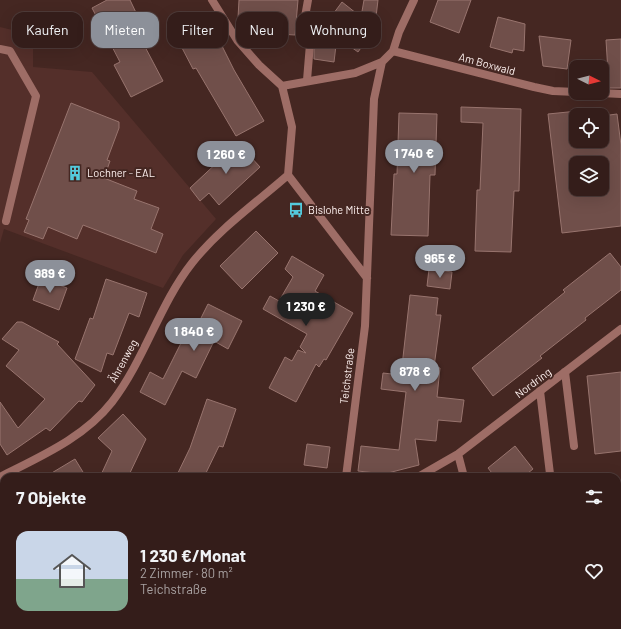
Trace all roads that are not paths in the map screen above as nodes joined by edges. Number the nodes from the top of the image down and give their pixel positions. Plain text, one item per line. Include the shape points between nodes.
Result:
1 (212, 0) edge
2 (308, 0) edge
3 (414, 0) edge
4 (0, 49) edge
5 (393, 51) junction
6 (382, 62) junction
7 (307, 80) junction
8 (282, 86) junction
9 (569, 92) edge
10 (609, 93) edge
11 (621, 94) edge
12 (288, 175) junction
13 (6, 220) dead end
14 (368, 278) junction
15 (621, 329) edge
16 (565, 372) junction
17 (540, 391) junction
18 (574, 446) dead end
19 (458, 454) junction
20 (8, 473) edge
21 (347, 473) edge
22 (425, 473) edge
23 (463, 473) edge
24 (550, 473) edge

1 - 8 street via 237,40
2 - 7 street via 303,28 310,44
3 - 5 street
4 - 13 street via 10,51 36,96
5 - 6 street
5 - 9 street, Am Boxwald via 553,91
6 - 7 street via 355,72
6 - 14 street, Teichstraße via 374,99
7 - 8 street
8 - 12 street via 292,127
10 - 11 street
12 - 14 street
12 - 20 street, Ährenweg via 215,237 192,263 166,301 112,402 94,421 57,447
14 - 21 street, Teichstraße via 365,326
15 - 16 street, Nordring
16 - 17 street, Nordring
16 - 18 street
17 - 19 street, Nordring
17 - 24 street
19 - 22 street, Nordring
19 - 23 street

